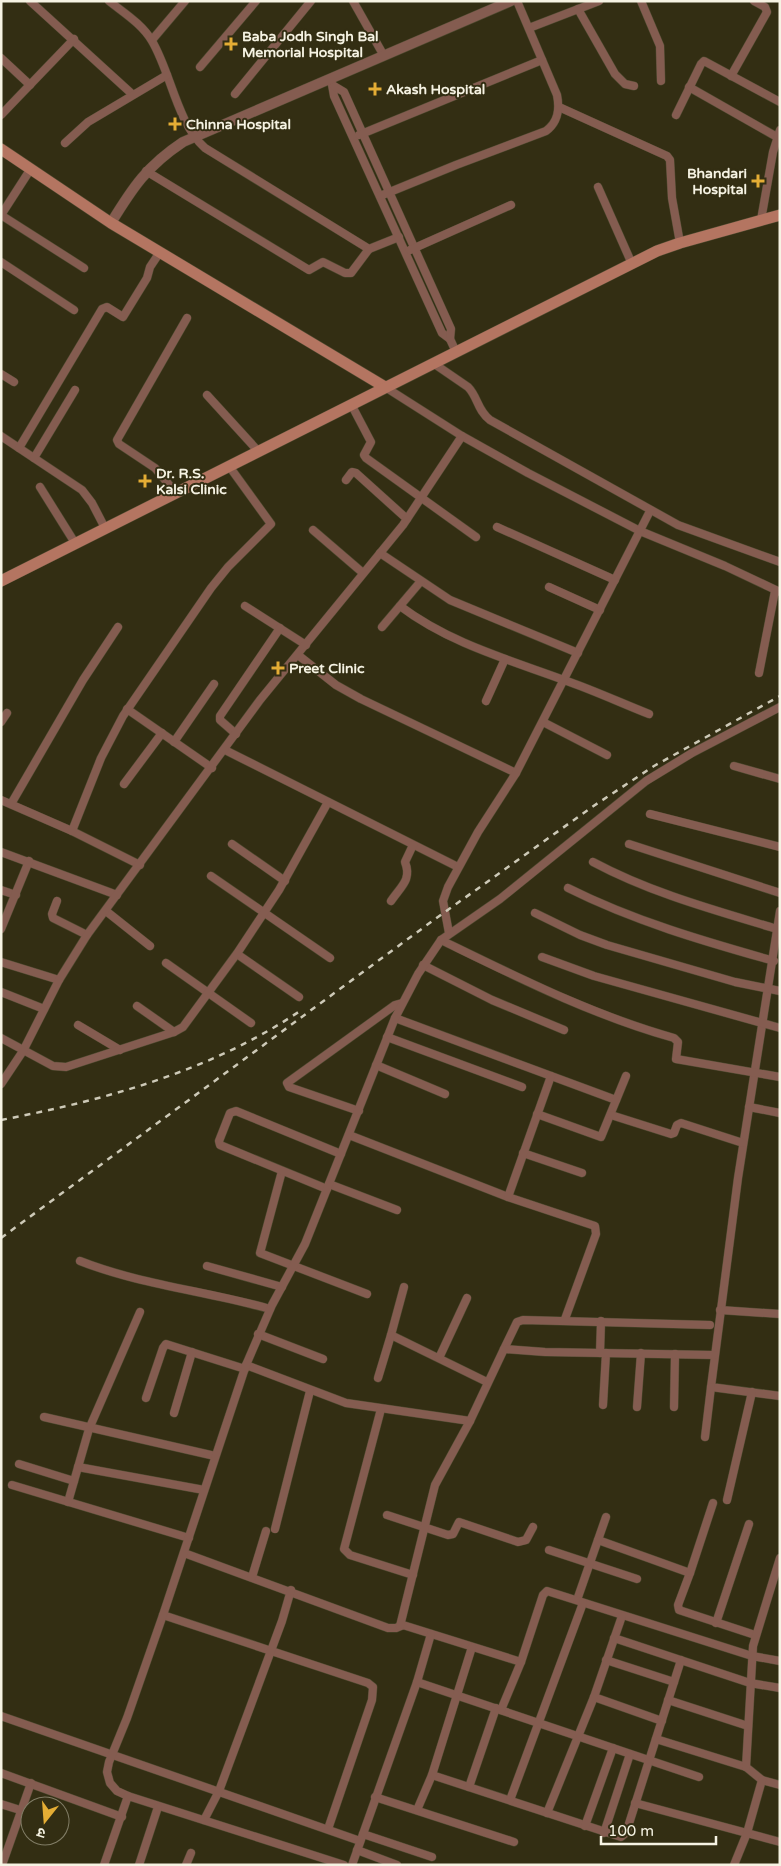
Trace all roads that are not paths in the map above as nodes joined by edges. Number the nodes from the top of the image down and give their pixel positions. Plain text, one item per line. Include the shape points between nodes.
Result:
1 (30, 1) edge
2 (185, 1) edge
3 (256, 1) edge
4 (311, 1) edge
5 (353, 1) edge
6 (511, 1) edge
7 (518, 1) edge
8 (599, 1) edge
9 (640, 1) edge
10 (754, 1) edge
11 (114, 3) edge
12 (578, 9) junction
13 (529, 28) junction
14 (74, 39) junction
15 (152, 40) junction
16 (384, 56) junction
17 (1, 58) edge
18 (542, 60) junction
19 (200, 67) dead end
20 (167, 75) junction
21 (732, 76) junction
22 (662, 81) dead end
23 (333, 82) junction
24 (30, 85) junction
25 (634, 86) dead end
26 (689, 87) junction
27 (132, 94) junction
28 (235, 94) dead end
29 (780, 102) edge
30 (559, 107) junction
31 (3, 109) edge
32 (676, 116) dead end
33 (778, 133) edge
34 (362, 134) junction
35 (195, 137) junction
36 (354, 137) junction
37 (65, 142) dead end
38 (1, 149) edge
39 (30, 170) junction
40 (146, 171) junction
41 (598, 187) dead end
42 (388, 192) junction
43 (380, 196) junction
44 (511, 206) dead end
45 (1, 215) edge
46 (780, 215) edge
47 (761, 220) junction
48 (111, 223) junction
49 (399, 237) junction
50 (680, 243) junction
51 (414, 248) junction
52 (370, 249) junction
53 (160, 252) junction
54 (405, 252) junction
55 (1, 262) edge
56 (632, 264) junction
57 (84, 268) dead end
58 (74, 310) dead end
59 (188, 318) dead end
60 (450, 339) junction
61 (456, 352) junction
62 (433, 363) junction
63 (1, 374) edge
64 (14, 382) dead end
65 (385, 387) junction
66 (75, 390) dead end
67 (206, 395) dead end
68 (351, 404) junction
69 (1, 436) edge
70 (462, 436) junction
71 (19, 448) junction
72 (258, 451) junction
73 (34, 458) junction
74 (228, 466) junction
75 (346, 480) dead end
76 (40, 487) dead end
77 (176, 492) junction
78 (421, 497) junction
79 (650, 511) junction
80 (407, 519) junction
81 (497, 527) dead end
82 (105, 528) junction
83 (313, 530) dead end
84 (640, 531) junction
85 (476, 537) dead end
86 (75, 543) junction
87 (380, 553) junction
88 (780, 562) edge
89 (363, 573) junction
90 (615, 580) junction
91 (1, 581) edge
92 (421, 581) junction
93 (548, 587) dead end
94 (778, 592) edge
95 (245, 606) dead end
96 (400, 606) junction
97 (600, 610) junction
98 (118, 627) dead end
99 (382, 627) dead end
100 (280, 628) junction
101 (306, 645) junction
102 (578, 653) junction
103 (298, 655) junction
104 (505, 659) junction
105 (760, 673) dead end
106 (565, 680) junction
107 (214, 684) dead end
108 (486, 701) dead end
109 (780, 708) edge
110 (127, 709) junction
111 (7, 713) dead end
112 (649, 714) dead end
113 (1, 722) edge
114 (543, 722) junction
115 (162, 734) junction
116 (236, 734) junction
117 (174, 742) junction
118 (225, 750) junction
119 (607, 755) dead end
120 (734, 766) dead end
121 (212, 768) junction
122 (516, 773) junction
123 (780, 779) edge
124 (124, 784) dead end
125 (1, 800) edge
126 (328, 802) junction
127 (10, 804) junction
128 (650, 814) dead end
129 (72, 831) junction
130 (232, 844) dead end
131 (629, 844) dead end
132 (413, 845) junction
133 (780, 847) edge
134 (1, 852) edge
135 (29, 861) junction
136 (593, 862) dead end
137 (140, 865) junction
138 (458, 868) junction
139 (211, 876) dead end
140 (285, 881) junction
141 (568, 888) dead end
142 (1, 890) edge
143 (780, 893) edge
144 (16, 895) junction
145 (117, 895) junction
146 (57, 901) dead end
147 (391, 902) dead end
148 (106, 911) junction
149 (780, 911) edge
150 (265, 912) junction
151 (536, 913) dead end
152 (1, 929) edge
153 (777, 929) junction
154 (449, 933) junction
155 (87, 935) junction
156 (441, 940) junction
157 (150, 946) dead end
158 (777, 952) edge
159 (237, 954) junction
160 (542, 957) dead end
161 (330, 958) dead end
162 (774, 961) junction
163 (1, 962) edge
164 (166, 963) dead end
165 (423, 965) junction
166 (59, 980) junction
167 (768, 989) junction
168 (780, 991) edge
169 (1, 992) edge
170 (209, 993) junction
171 (299, 997) dead end
172 (402, 1004) junction
173 (137, 1006) dead end
174 (44, 1009) junction
175 (395, 1018) junction
176 (251, 1023) dead end
177 (763, 1024) junction
178 (78, 1025) dead end
179 (780, 1028) edge
180 (564, 1030) dead end
181 (174, 1032) junction
182 (1, 1038) edge
183 (387, 1038) junction
184 (23, 1050) junction
185 (120, 1050) junction
186 (376, 1065) junction
187 (754, 1072) junction
188 (551, 1076) junction
189 (626, 1076) dead end
190 (780, 1077) edge
191 (1, 1084) edge
192 (522, 1087) dead end
193 (445, 1094) dead end
194 (616, 1100) junction
195 (749, 1107) junction
196 (359, 1111) junction
197 (780, 1113) edge
198 (538, 1114) junction
199 (611, 1115) junction
200 (349, 1135) junction
201 (743, 1143) junction
202 (523, 1153) junction
203 (341, 1154) junction
204 (282, 1171) junction
205 (582, 1173) dead end
206 (328, 1186) junction
207 (508, 1197) junction
208 (397, 1210) dead end
209 (80, 1261) dead end
210 (208, 1266) dead end
211 (293, 1268) junction
212 (282, 1287) junction
213 (404, 1287) dead end
214 (367, 1294) dead end
215 (467, 1298) dead end
216 (270, 1309) junction
217 (720, 1310) junction
218 (140, 1312) dead end
219 (780, 1314) edge
220 (565, 1319) junction
221 (601, 1321) junction
222 (710, 1325) dead end
223 (258, 1334) junction
224 (391, 1335) junction
225 (504, 1349) junction
226 (192, 1352) junction
227 (603, 1353) junction
228 (640, 1353) junction
229 (675, 1354) junction
230 (714, 1355) junction
231 (438, 1358) junction
232 (323, 1359) dead end
233 (246, 1367) junction
234 (378, 1378) dead end
235 (488, 1382) junction
236 (711, 1387) junction
237 (310, 1391) junction
238 (752, 1392) junction
239 (780, 1396) edge
240 (146, 1398) dead end
241 (603, 1405) dead end
242 (637, 1407) dead end
243 (674, 1407) dead end
244 (381, 1409) junction
245 (174, 1413) dead end
246 (44, 1417) dead end
247 (470, 1421) junction
248 (89, 1429) junction
249 (705, 1437) dead end
250 (214, 1456) junction
251 (19, 1464) dead end
252 (78, 1466) junction
253 (74, 1481) junction
254 (12, 1485) dead end
255 (204, 1490) junction
256 (727, 1500) dead end
257 (68, 1502) junction
258 (714, 1503) dead end
259 (387, 1515) dead end
260 (606, 1518) dead end
261 (749, 1524) dead end
262 (425, 1527) junction
263 (533, 1527) dead end
264 (275, 1529) dead end
265 (266, 1531) dead end
266 (189, 1538) junction
267 (598, 1540) junction
268 (549, 1550) dead end
269 (184, 1553) junction
270 (780, 1558) edge
271 (590, 1563) junction
272 (690, 1573) junction
273 (412, 1575) junction
274 (252, 1577) junction
275 (637, 1579) dead end
276 (291, 1590) junction
277 (580, 1601) junction
278 (163, 1615) junction
279 (622, 1616) junction
280 (716, 1623) junction
281 (400, 1626) junction
282 (431, 1634) junction
283 (756, 1635) junction
284 (614, 1638) junction
285 (472, 1647) junction
286 (270, 1649) junction
287 (752, 1656) junction
288 (606, 1660) junction
289 (681, 1660) junction
290 (780, 1661) edge
291 (520, 1662) junction
292 (416, 1682) junction
293 (674, 1682) junction
294 (750, 1683) junction
295 (780, 1688) edge
296 (458, 1696) junction
297 (594, 1697) junction
298 (668, 1700) junction
299 (498, 1709) junction
300 (1, 1716) edge
301 (662, 1721) junction
302 (538, 1722) junction
303 (748, 1726) junction
304 (577, 1736) junction
305 (656, 1739) junction
306 (613, 1748) junction
307 (630, 1754) junction
308 (111, 1755) junction
309 (649, 1760) junction
310 (746, 1767) junction
311 (1, 1773) edge
312 (432, 1775) junction
313 (699, 1777) dead end
314 (762, 1780) junction
315 (31, 1783) junction
316 (780, 1784) edge
317 (469, 1787) junction
318 (219, 1791) junction
319 (26, 1796) edge
320 (128, 1796) junction
321 (375, 1797) junction
322 (510, 1800) junction
323 (635, 1803) junction
324 (1, 1804) edge
325 (158, 1807) junction
326 (20, 1810) joint
327 (417, 1810) junction
328 (547, 1813) junction
329 (122, 1817) junction
330 (204, 1820) junction
331 (585, 1826) junction
332 (328, 1829) junction
333 (604, 1833) junction
334 (746, 1833) junction
335 (1, 1837) edge
336 (361, 1837) junction
337 (10, 1840) junction
338 (514, 1842) dead end
339 (780, 1842) edge
340 (357, 1850) junction
341 (191, 1853) dead end
342 (432, 1857) dead end
343 (2, 1865) edge
344 (104, 1865) edge
345 (139, 1865) edge
346 (186, 1865) edge
347 (344, 1865) edge
348 (352, 1865) edge
349 (398, 1865) edge
350 (734, 1865) edge

1 - 14 street
2 - 15 street
3 - 19 street
4 - 28 street
5 - 16 street
6 - 16 street
7 - 13 street
8 - 12 street
9 - 22 street via 660,46
10 - 21 street via 765,7 767,12
11 - 15 street
12 - 13 street
12 - 25 street via 615,74 625,84
13 - 18 street
14 - 24 street
14 - 27 street
15 - 20 street
16 - 23 street
17 - 24 street
18 - 30 street
18 - 34 street
20 - 27 street
20 - 35 street
21 - 26 street via 704,61
21 - 29 street
23 - 34 street via 344,92
23 - 35 street
23 - 36 street via 334,96
24 - 31 street
26 - 32 street
26 - 33 street
27 - 37 street via 81,127
30 - 42 street via 556,121 546,132
30 - 50 street via 667,156 672,164 672,198
33 - 47 street
34 - 36 street
34 - 42 street
35 - 40 street via 160,158
35 - 52 street via 211,152
36 - 43 street
38 - 39 main road
39 - 45 street
39 - 48 main road
40 - 48 street
40 - 52 street via 309,270 323,262 351,273
41 - 56 street
42 - 43 street
42 - 51 street
43 - 49 street
44 - 51 street
45 - 57 street
46 - 47 main road
47 - 50 main road
48 - 53 main road
49 - 52 street
49 - 54 street
50 - 56 main road
51 - 54 street
51 - 60 street via 451,329
53 - 65 main road
53 - 71 street via 123,317 107,308 102,310
54 - 60 street via 442,333
55 - 58 street
56 - 61 main road
59 - 77 street via 117,440 155,468
60 - 61 street
61 - 62 main road
62 - 65 main road
62 - 79 street via 468,387 479,409 490,420
63 - 64 street
65 - 68 main road
65 - 70 street
66 - 73 street
67 - 72 street
68 - 72 main road
68 - 78 street via 371,442 364,455 366,458
69 - 71 street
70 - 78 street
70 - 84 street
71 - 73 street
72 - 74 main road
73 - 82 street via 82,490
74 - 77 main road
74 - 110 street via 271,524 211,588
75 - 80 street via 356,472
76 - 86 street
77 - 82 main road
78 - 80 street
78 - 85 street
79 - 84 street
79 - 88 street via 678,525
80 - 87 street
81 - 90 street
82 - 86 main road
83 - 89 street
84 - 90 street
84 - 94 street via 726,566
86 - 91 main road
87 - 89 street
87 - 92 street
89 - 101 street
90 - 97 street
92 - 96 street
92 - 102 street via 450,600
93 - 97 street
94 - 105 street
95 - 100 street
96 - 99 street
96 - 104 street via 434,629
97 - 102 street
98 - 127 street
100 - 101 street
100 - 116 street via 220,716 220,720
101 - 103 street
102 - 106 street
103 - 116 street
103 - 122 street via 354,696
104 - 106 street
104 - 108 street
106 - 112 street
106 - 114 street
107 - 117 street
109 - 154 street via 692,753 646,781 500,899
110 - 115 street
110 - 129 street via 111,735
111 - 113 street
114 - 119 street
114 - 122 street
115 - 117 street
115 - 124 street
116 - 118 street
117 - 121 street
118 - 121 street
118 - 126 street
120 - 123 street
121 - 137 street
122 - 138 street
125 - 127 street
126 - 132 street
126 - 140 street
127 - 129 street
128 - 133 street
129 - 137 street
130 - 140 street
131 - 143 street
132 - 138 street
132 - 147 street via 406,862 408,876
134 - 135 street
135 - 144 street
135 - 145 street
136 - 153 street via 654,890
137 - 145 street
138 - 154 street via 443,901
139 - 150 street
140 - 150 street
141 - 162 street via 640,920
142 - 144 street
144 - 152 street
145 - 148 street
146 - 155 street via 52,914 54,918
148 - 155 street
148 - 157 street
149 - 153 street
150 - 159 street
150 - 161 street
151 - 167 street via 607,945
153 - 158 street
154 - 156 street
155 - 166 street
156 - 165 street
156 - 187 street via 559,998 608,1018 674,1038 678,1042 676,1058
158 - 162 street
159 - 170 street
159 - 171 street
160 - 177 street via 594,976
162 - 167 street
163 - 166 street
164 - 170 street
165 - 172 street
165 - 180 street via 492,1000
166 - 174 street
167 - 168 street
167 - 177 street
169 - 174 street
170 - 176 street
170 - 181 street via 188,1022
172 - 175 street
172 - 196 street via 395,1005 286,1083 289,1087
173 - 181 street
174 - 184 street
175 - 183 street
175 - 188 street
177 - 179 street
177 - 187 street
178 - 185 street
181 - 185 street
182 - 184 street
183 - 186 street
183 - 192 street
184 - 185 street via 60,1068
184 - 191 street
186 - 193 street
186 - 196 street
187 - 190 street
187 - 195 street
188 - 194 street
188 - 198 street
189 - 194 street
194 - 199 street
195 - 197 street
195 - 201 street
196 - 200 street
198 - 199 street via 601,1137
198 - 202 street
199 - 201 street via 670,1134 681,1123
200 - 203 street
200 - 207 street
201 - 217 street
202 - 205 street
202 - 207 street
203 - 204 street via 236,1111 231,1112 220,1145
203 - 206 street
204 - 206 street
204 - 211 street via 260,1253
206 - 208 street
206 - 211 street
207 - 220 street via 595,1226 596,1234
209 - 216 street via 147,1283
210 - 212 street
211 - 212 street
211 - 214 street
212 - 216 street
213 - 224 street
215 - 231 street
216 - 223 street
217 - 219 street
217 - 230 street
218 - 248 street
220 - 221 street
220 - 225 street via 520,1320
221 - 222 street
221 - 227 street
223 - 232 street
223 - 233 street
224 - 231 street
224 - 234 street
225 - 227 street
225 - 235 street
226 - 233 street
226 - 240 street via 170,1344 164,1346
226 - 245 street
227 - 228 street
227 - 241 street
228 - 229 street
228 - 242 street
229 - 230 street
229 - 243 street
230 - 236 street
231 - 235 street
233 - 237 street
233 - 250 street
235 - 247 street
236 - 238 street
236 - 249 street
237 - 244 street via 346,1403
237 - 264 street
238 - 239 street
238 - 256 street
244 - 247 street
244 - 273 street via 344,1549 350,1555
246 - 248 street
247 - 262 street via 438,1479
248 - 250 street
248 - 252 street
250 - 255 street
251 - 253 street
252 - 253 street
252 - 255 street
253 - 257 street
254 - 257 street
255 - 266 street
257 - 266 street
258 - 272 street
259 - 262 street
260 - 267 street
261 - 280 street
262 - 263 street via 451,1534 459,1522 523,1542
262 - 273 street
265 - 274 street
266 - 269 street
267 - 271 street
267 - 272 street
268 - 271 street
269 - 274 street
269 - 278 street
270 - 283 street
271 - 275 street
271 - 277 street
272 - 280 street via 679,1610
273 - 281 street
274 - 276 street
276 - 281 street via 388,1628
276 - 286 street
277 - 279 street
277 - 291 street via 544,1592
277 - 302 street
278 - 286 street
278 - 308 street
279 - 284 street
279 - 287 street
280 - 283 street
281 - 282 street
282 - 285 street
282 - 292 street
283 - 287 street
284 - 288 street
284 - 289 street
285 - 291 street
285 - 296 street
286 - 318 street
286 - 332 street via 373,1687 372,1700
287 - 290 street
287 - 294 street
288 - 293 street
288 - 297 street
289 - 293 street
289 - 294 street
291 - 299 street
292 - 296 street
292 - 321 street
293 - 298 street
294 - 295 street
294 - 303 street
296 - 299 street
296 - 312 street
297 - 301 street
297 - 304 street
298 - 301 street
298 - 303 street
299 - 302 street
299 - 317 street
300 - 308 street
301 - 305 street
302 - 304 street
302 - 322 street
303 - 310 street
304 - 306 street
304 - 328 street
305 - 309 street
305 - 310 street
306 - 307 street
306 - 331 street
307 - 309 street
307 - 333 street
308 - 318 street
308 - 320 street via 107,1772 110,1783
309 - 313 street
309 - 323 street
310 - 314 street
311 - 315 street
312 - 317 street
312 - 327 street
314 - 316 street
314 - 334 street
315 - 319 street
315 - 329 street
317 - 322 street
318 - 330 street
318 - 332 street
320 - 325 street
320 - 329 street
321 - 327 street
321 - 336 street
322 - 328 street
323 - 333 street via 624,1835
323 - 334 street
324 - 326 street
325 - 330 street
325 - 345 street
326 - 337 street
327 - 338 street
328 - 331 street
329 - 344 street
330 - 347 street
331 - 333 street
332 - 336 street
334 - 339 street
334 - 350 street
335 - 337 street
336 - 340 street
336 - 342 street
337 - 343 street
340 - 348 street
340 - 349 street
341 - 346 street

